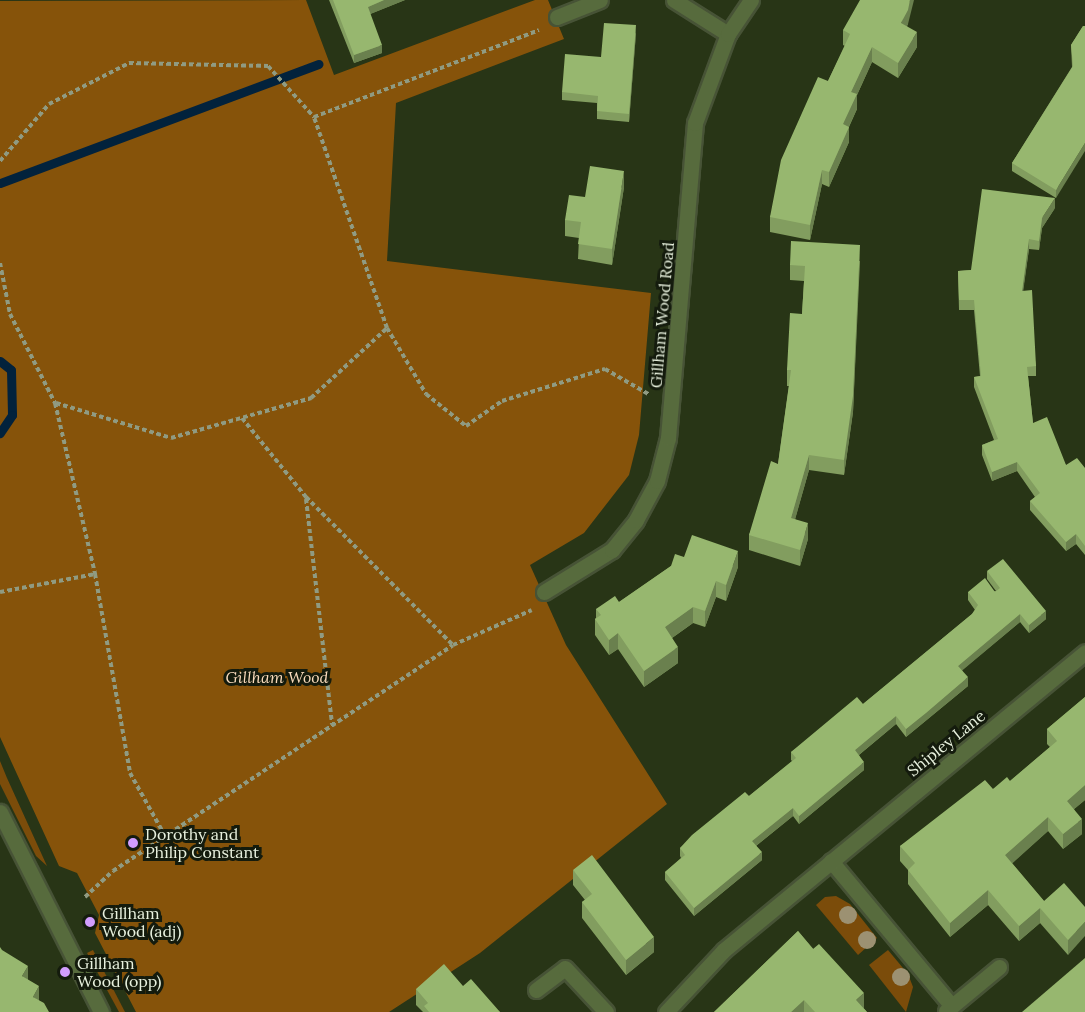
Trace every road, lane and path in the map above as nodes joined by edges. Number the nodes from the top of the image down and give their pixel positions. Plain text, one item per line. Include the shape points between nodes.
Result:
1 (600, 0) edge
2 (674, 0) edge
3 (751, 0) edge
4 (557, 17) joint
5 (728, 34) junction
6 (314, 117) junction
7 (0, 161) edge
8 (0, 263) edge
9 (387, 328) junction
10 (55, 403) junction
11 (671, 407) junction
12 (242, 418) junction
13 (306, 497) junction
14 (95, 574) junction
15 (0, 592) edge
16 (544, 592) joint
17 (453, 645) junction
18 (1085, 652) edge
19 (332, 725) junction
20 (0, 812) edge
21 (165, 836) junction
22 (831, 861) junction
23 (85, 897) dead end
24 (999, 967) dead end
25 (536, 990) dead end
26 (949, 1009) edge
27 (101, 1012) edge
28 (606, 1012) edge
29 (666, 1012) edge

1 - 4 street
2 - 5 street
3 - 5 street, Gillham Wood Road
4 - 6 path via 549,26
5 - 11 street, Gillham Wood Road via 695,123
6 - 7 path via 268,66 129,63 49,104
6 - 9 path
8 - 10 path via 10,314
9 - 11 path via 426,394 466,426 502,401 605,369
9 - 12 path via 310,398
10 - 12 path via 171,438
10 - 14 path
11 - 16 street, Gillham Wood Road via 657,481 636,520 612,550
12 - 13 path
13 - 17 path
13 - 19 path
14 - 15 path
14 - 21 path via 130,773
16 - 17 path via 531,612
17 - 19 path
18 - 22 street, Shipley Lane
19 - 21 path
20 - 27 street
21 - 23 path via 113,871
22 - 26 street
22 - 29 street, Shipley Lane via 724,950
24 - 26 street
25 - 28 street via 565,968

